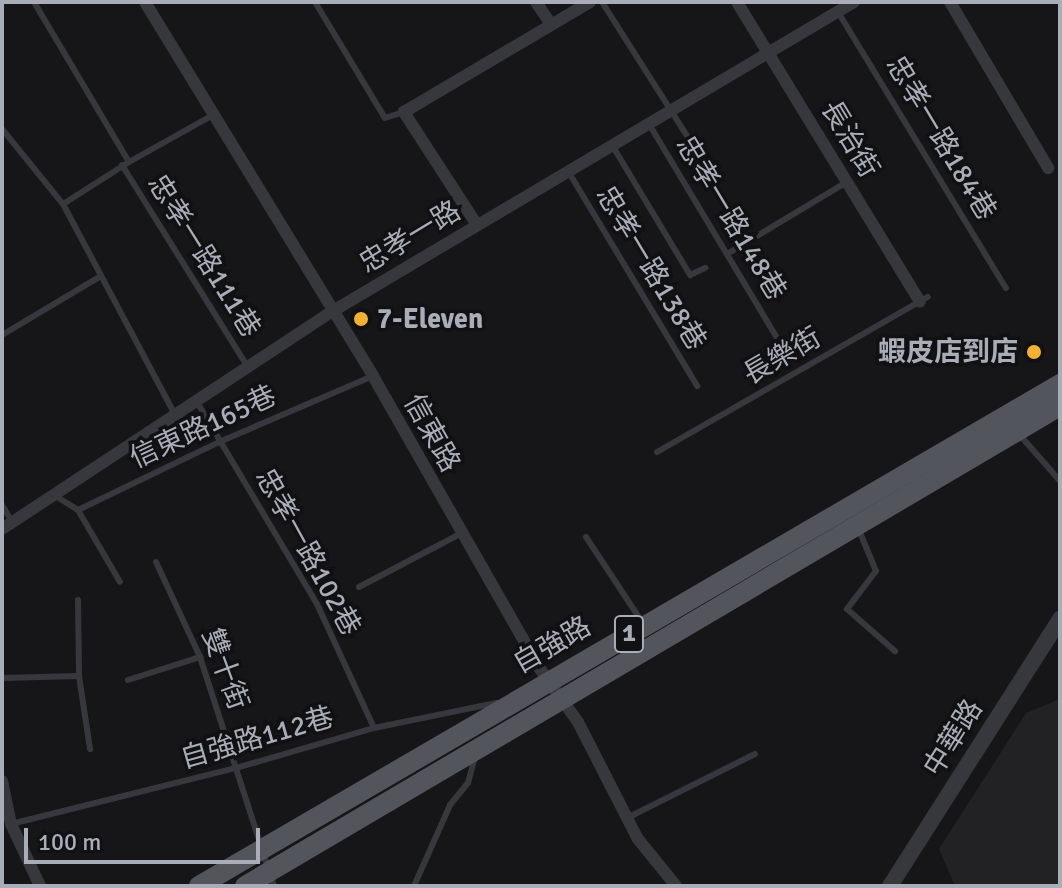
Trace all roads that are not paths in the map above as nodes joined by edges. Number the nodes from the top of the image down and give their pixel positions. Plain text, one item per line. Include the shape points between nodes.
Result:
1 (34, 2) edge
2 (145, 2) edge
3 (315, 2) edge
4 (536, 2) edge
5 (590, 2) edge
6 (602, 2) edge
7 (737, 2) edge
8 (950, 2) edge
9 (845, 6) edge
10 (551, 24) junction
11 (770, 52) junction
12 (669, 111) junction
13 (404, 112) junction
14 (214, 115) junction
15 (649, 124) junction
16 (2, 129) edge
17 (10, 143) junction
18 (612, 145) junction
19 (2, 148) edge
20 (125, 164) junction
21 (1048, 168) dead end
22 (568, 171) junction
23 (710, 172) dead end
24 (848, 182) junction
25 (63, 204) junction
26 (477, 225) junction
27 (727, 254) junction
28 (705, 268) dead end
29 (101, 276) junction
30 (1006, 288) dead end
31 (924, 300) joint
32 (333, 311) junction
33 (2, 335) edge
34 (776, 336) dead end
35 (250, 369) junction
36 (373, 376) junction
37 (1060, 384) edge
38 (697, 386) dead end
39 (197, 402) junction
40 (1058, 411) edge
41 (174, 413) junction
42 (1017, 431) junction
43 (219, 442) junction
44 (657, 452) dead end
45 (1060, 481) edge
46 (54, 495) junction
47 (2, 505) edge
48 (78, 510) junction
49 (857, 525) junction
50 (7, 526) edge
51 (460, 534) junction
52 (586, 537) dead end
53 (156, 562) dead end
54 (120, 582) dead end
55 (359, 587) dead end
56 (78, 600) dead end
57 (1060, 619) edge
58 (644, 625) junction
59 (895, 651) dead end
60 (200, 657) junction
61 (79, 676) junction
62 (2, 678) edge
63 (128, 680) dead end
64 (549, 680) junction
65 (515, 699) junction
66 (563, 702) junction
67 (374, 728) junction
68 (90, 749) dead end
69 (477, 752) junction
70 (755, 754) dead end
71 (236, 768) junction
72 (2, 781) edge
73 (627, 818) junction
74 (6, 826) edge
75 (263, 849) junction
76 (272, 879) edge
77 (40, 886) edge
78 (199, 886) edge
79 (245, 886) edge
80 (414, 886) edge
81 (676, 886) edge
82 (890, 886) edge

1 - 20 lane, 忠孝一路111巷
2 - 14 street, 信東路
3 - 13 lane via 385,118
4 - 10 street
5 - 10 street
6 - 12 lane
7 - 11 street, 長治街
8 - 21 street
9 - 11 street, 忠孝一路
9 - 30 lane, 忠孝一路184巷
10 - 13 street
11 - 12 street, 忠孝一路
11 - 24 street, 長治街
12 - 15 street, 忠孝一路
12 - 23 lane
13 - 26 street
14 - 20 lane
14 - 32 street, 信東路
15 - 18 street, 忠孝一路
15 - 27 lane, 忠孝一路148巷
16 - 17 lane
17 - 19 lane
17 - 25 lane
18 - 22 street, 忠孝一路
18 - 28 lane via 690,275
20 - 25 lane
20 - 35 lane, 忠孝一路111巷
22 - 26 street, 忠孝一路
22 - 38 lane, 忠孝一路138巷
24 - 27 lane
24 - 31 street, 長治街
25 - 29 lane
26 - 32 street, 忠孝一路
27 - 34 lane, 忠孝一路148巷
29 - 33 lane
29 - 41 lane
31 - 44 lane, 長樂街
32 - 35 street, 忠孝一路
32 - 36 street, 信東路
35 - 39 street, 忠孝一路
36 - 43 lane, 信東路165巷
36 - 51 street, 信東路
37 - 58 main road, 自強路 / 1
39 - 41 street, 忠孝一路
39 - 43 lane, 忠孝一路102巷
40 - 42 main road, 自強路 / 1
41 - 46 street, 忠孝一路
42 - 45 lane
42 - 49 main road, 自強路 / 1
43 - 48 lane, 信東路165巷
43 - 67 lane, 忠孝一路102巷 via 317,604
46 - 48 lane
46 - 50 street, 忠孝一路
47 - 50 lane
48 - 54 lane
49 - 59 lane via 876,571 847,609
49 - 66 main road, 自強路 / 1
51 - 55 lane
51 - 64 street, 信東路
52 - 58 lane
53 - 60 lane, 雙十街
56 - 61 lane
57 - 82 street, 中華路
58 - 64 main road, 自強路 / 1
60 - 63 lane
60 - 71 lane, 雙十街
61 - 62 lane
61 - 68 lane
64 - 65 main road, 自強路 / 1
64 - 66 street, 信東路
65 - 67 lane, 自強路112巷
65 - 75 main road, 自強路 / 1
66 - 69 main road, 自強路 / 1
66 - 73 street, 信東路
67 - 71 lane, 自強路112巷
69 - 76 main road, 自強路 / 1
69 - 80 lane via 468,783 450,805
70 - 73 lane
71 - 74 lane, 自強路112巷
71 - 75 lane, 雙十街
72 - 74 street
73 - 81 street, 信東路
74 - 77 street
75 - 76 lane, 雙十街
75 - 78 main road, 自強路 / 1
76 - 79 main road, 自強路 / 1

